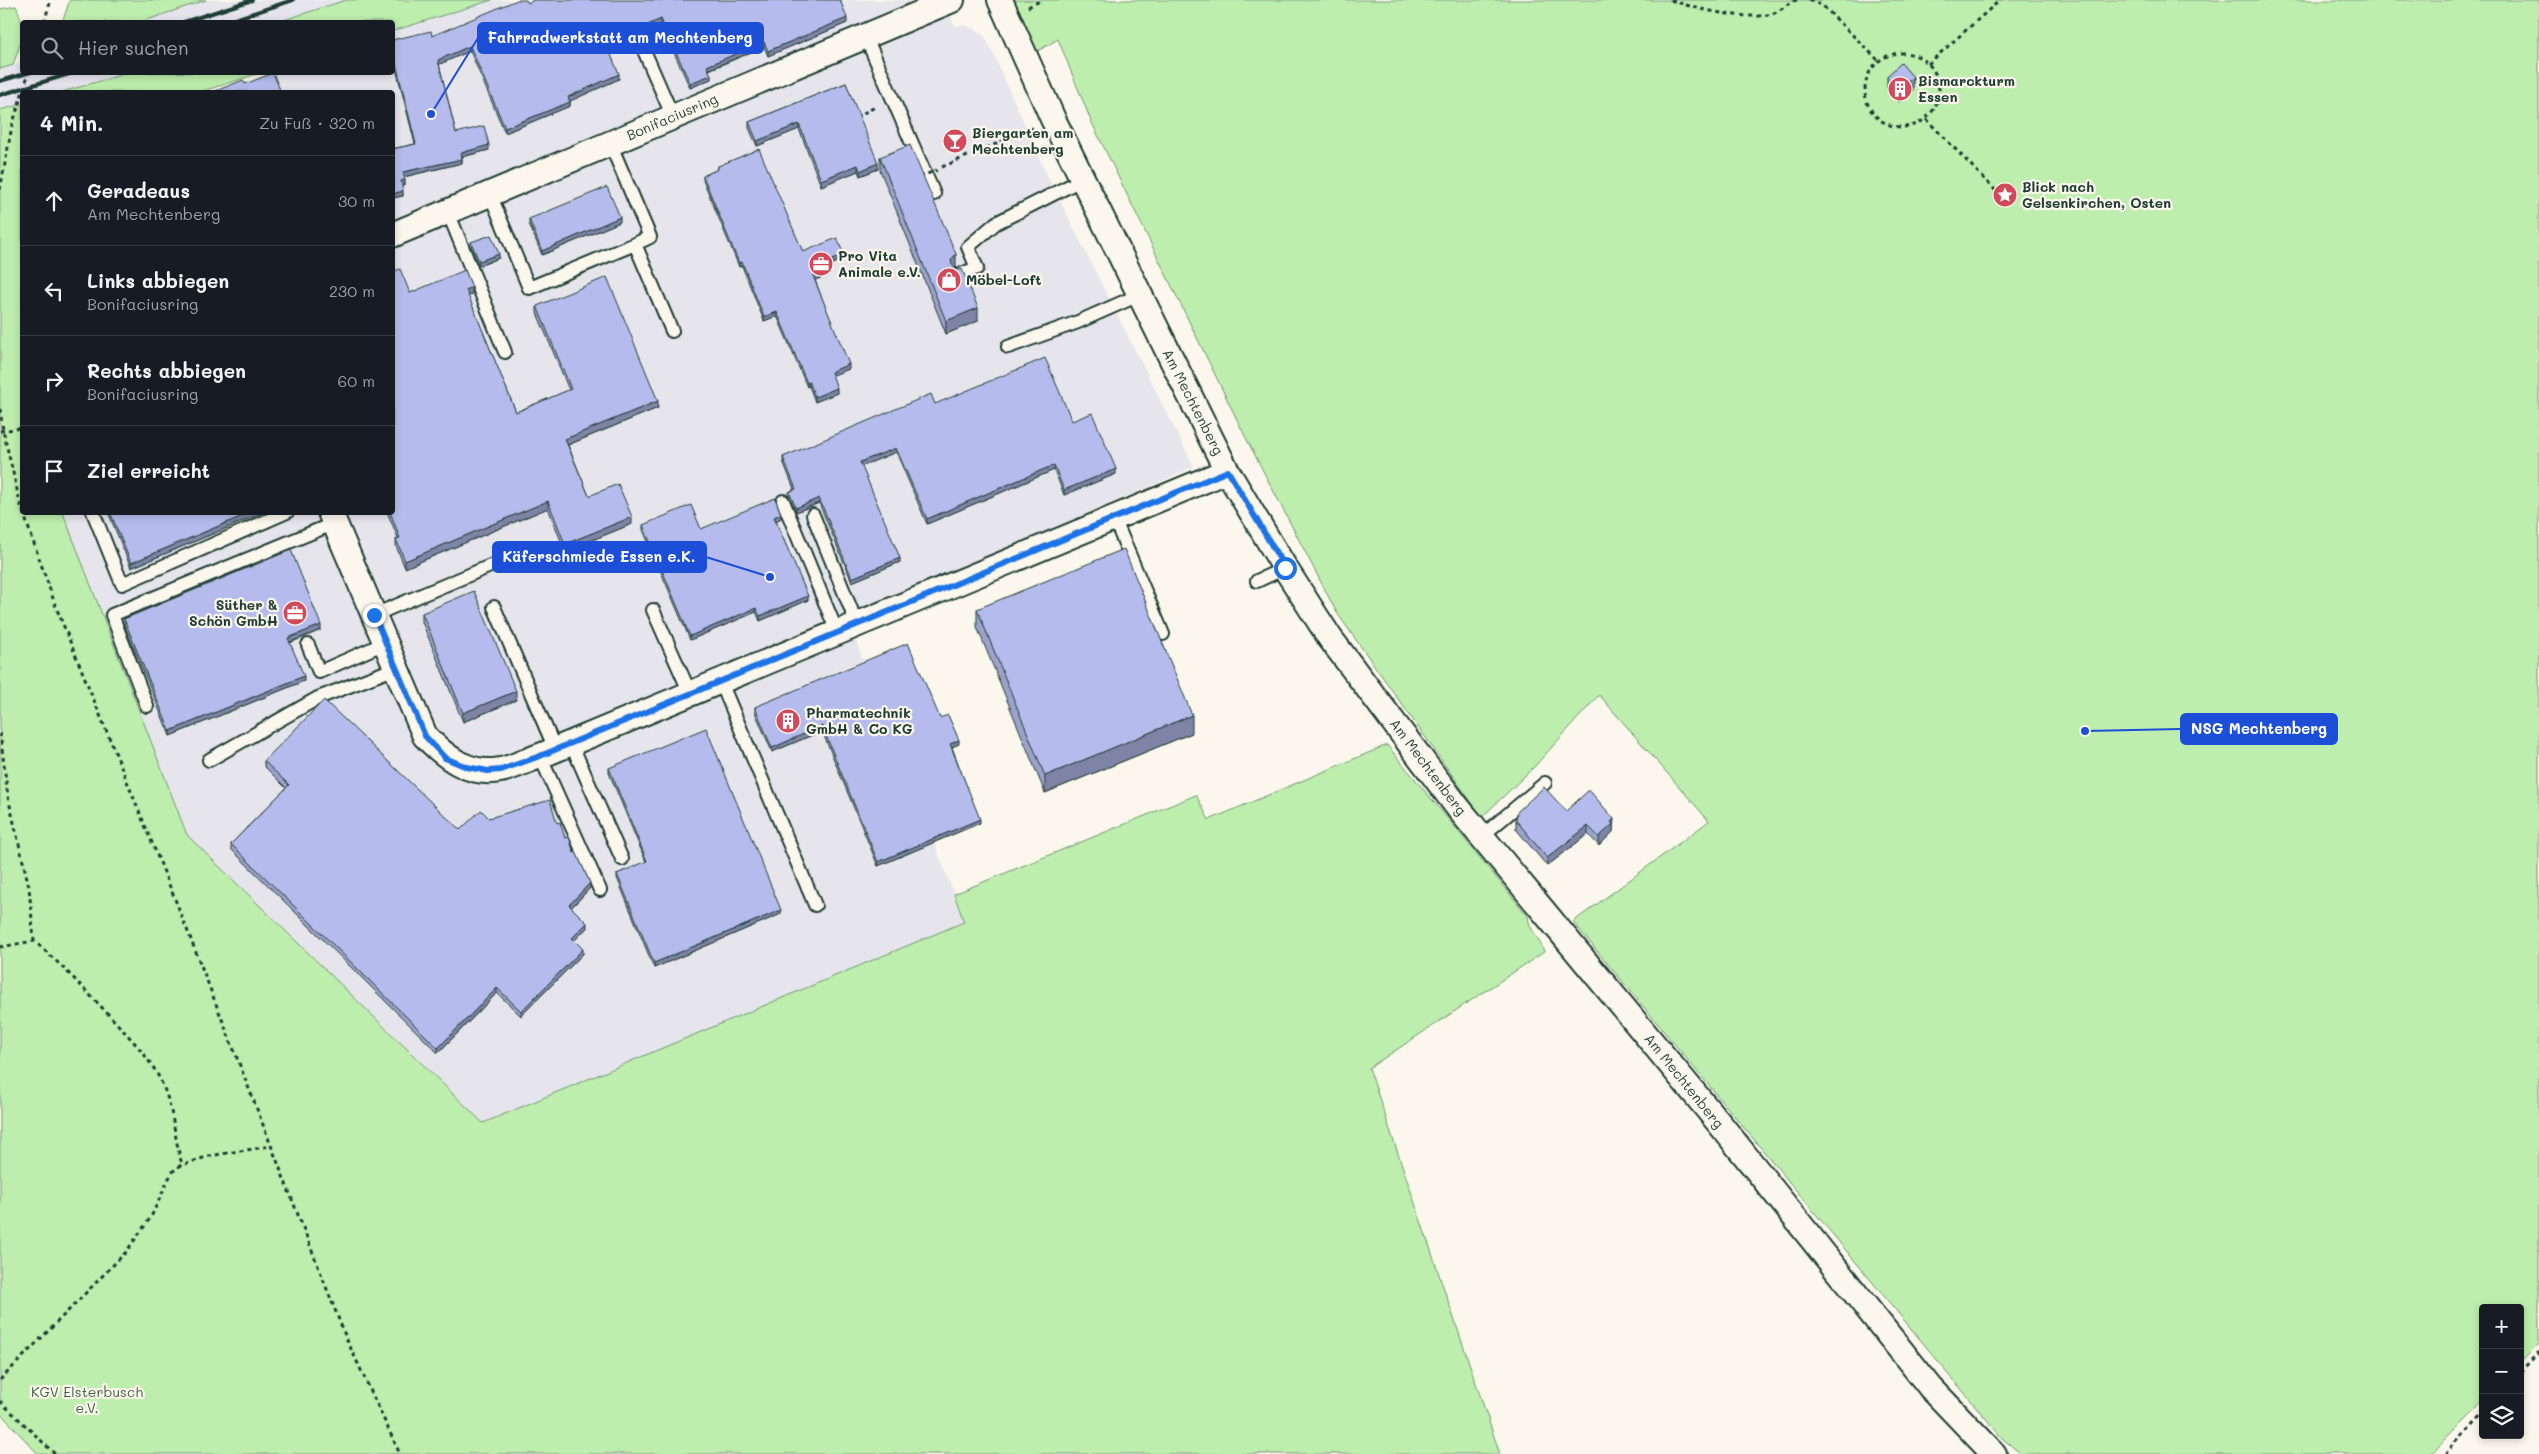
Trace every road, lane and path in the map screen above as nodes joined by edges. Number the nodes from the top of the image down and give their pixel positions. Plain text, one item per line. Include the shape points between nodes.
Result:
1 (51, 0) edge
2 (952, 0) edge
3 (1000, 0) edge
4 (1671, 0) edge
5 (1797, 0) edge
6 (1809, 0) edge
7 (2000, 0) edge
8 (45, 20) edge
9 (866, 35) junction
10 (639, 39) dead end
11 (1879, 61) junction
12 (1928, 64) junction
13 (28, 75) edge
14 (23, 90) edge
15 (892, 96) junction
16 (20, 101) edge
17 (673, 116) junction
18 (854, 118) edge
19 (1926, 119) junction
20 (1026, 132) dead end
21 (610, 143) junction
22 (919, 177) edge
23 (1082, 179) junction
24 (0, 190) edge
25 (1998, 193) dead end
26 (490, 194) junction
27 (934, 194) dead end
28 (448, 212) junction
29 (395, 234) edge
30 (634, 244) junction
31 (960, 275) edge
32 (1139, 295) junction
33 (672, 331) dead end
34 (1008, 347) dead end
35 (505, 352) dead end
36 (0, 409) edge
37 (20, 428) edge
38 (1, 430) edge
39 (1228, 471) junction
40 (20, 501) edge
41 (783, 501) dead end
42 (24, 515) edge
43 (94, 515) edge
44 (280, 515) edge
45 (813, 515) dead end
46 (333, 518) edge
47 (1114, 518) junction
48 (494, 564) dead end
49 (1285, 568) junction
50 (1257, 581) dead end
51 (494, 608) dead end
52 (653, 610) dead end
53 (374, 615) junction
54 (847, 628) junction
55 (1163, 634) dead end
56 (386, 643) junction
57 (308, 645) dead end
58 (396, 668) junction
59 (720, 680) junction
60 (690, 693) junction
61 (147, 706) dead end
62 (0, 733) edge
63 (556, 749) junction
64 (209, 760) dead end
65 (1545, 783) dead end
66 (1482, 836) junction
67 (622, 859) dead end
68 (600, 890) dead end
69 (815, 905) dead end
70 (34, 941) junction
71 (0, 947) edge
72 (271, 1146) junction
73 (182, 1164) junction
74 (2539, 1353) edge
75 (2524, 1369) edge
76 (0, 1380) edge
77 (0, 1401) edge
78 (2479, 1418) edge
79 (1987, 1452) edge
80 (56, 1454) edge
81 (400, 1454) edge
82 (2444, 1454) edge

1 - 8 path
2 - 9 street, Bonifaciusring
3 - 23 street, Am Mechtenberg
4 - 5 path via 1734,16 1775,13
6 - 11 path via 1823,6
7 - 12 path
9 - 15 lane
9 - 17 street, Bonifaciusring
10 - 17 lane
11 - 12 path via 1894,54 1910,54
11 - 19 path via 1872,68 1865,86 1868,106 1873,114 1881,121 1899,127 1909,127
12 - 19 path via 1940,92 1938,102
13 - 14 path
15 - 18 path
15 - 27 lane
16 - 24 path
17 - 21 street, Bonifaciusring
19 - 25 path
20 - 22 path, bridge
21 - 26 street, Bonifaciusring
21 - 30 lane via 650,237
23 - 31 lane via 996,223 968,246 977,268
23 - 32 street, Am Mechtenberg
26 - 28 street, Bonifaciusring
26 - 30 lane via 529,288
28 - 29 street, Bonifaciusring
28 - 35 lane
30 - 33 lane
32 - 34 lane via 1078,322
32 - 39 street, Am Mechtenberg
36 - 38 path
37 - 38 path
38 - 40 path
39 - 47 street
39 - 49 street, Am Mechtenberg
41 - 54 lane
42 - 72 path via 56,607
43 - 44 lane via 122,584
45 - 54 lane
46 - 53 street
46 - 61 lane via 112,615
47 - 54 street
47 - 55 lane
48 - 53 lane
49 - 50 lane
49 - 66 street, Am Mechtenberg via 1330,638
51 - 63 lane
52 - 60 lane
53 - 56 street
54 - 59 street
56 - 57 lane via 319,672
56 - 58 street
58 - 63 street via 425,736 445,758 467,767 501,770
58 - 64 lane via 318,698
59 - 60 street
59 - 69 lane
60 - 63 street
62 - 70 path via 8,797 29,887
63 - 67 lane
63 - 68 lane
65 - 66 lane
66 - 79 street, Am Mechtenberg via 1724,1129 1931,1388
70 - 71 path
70 - 73 path via 61,965 150,1064 172,1109
72 - 73 path
72 - 81 path via 346,1338
73 - 76 path via 171,1174 151,1217 126,1252
74 - 75 path
77 - 80 path
78 - 82 path

